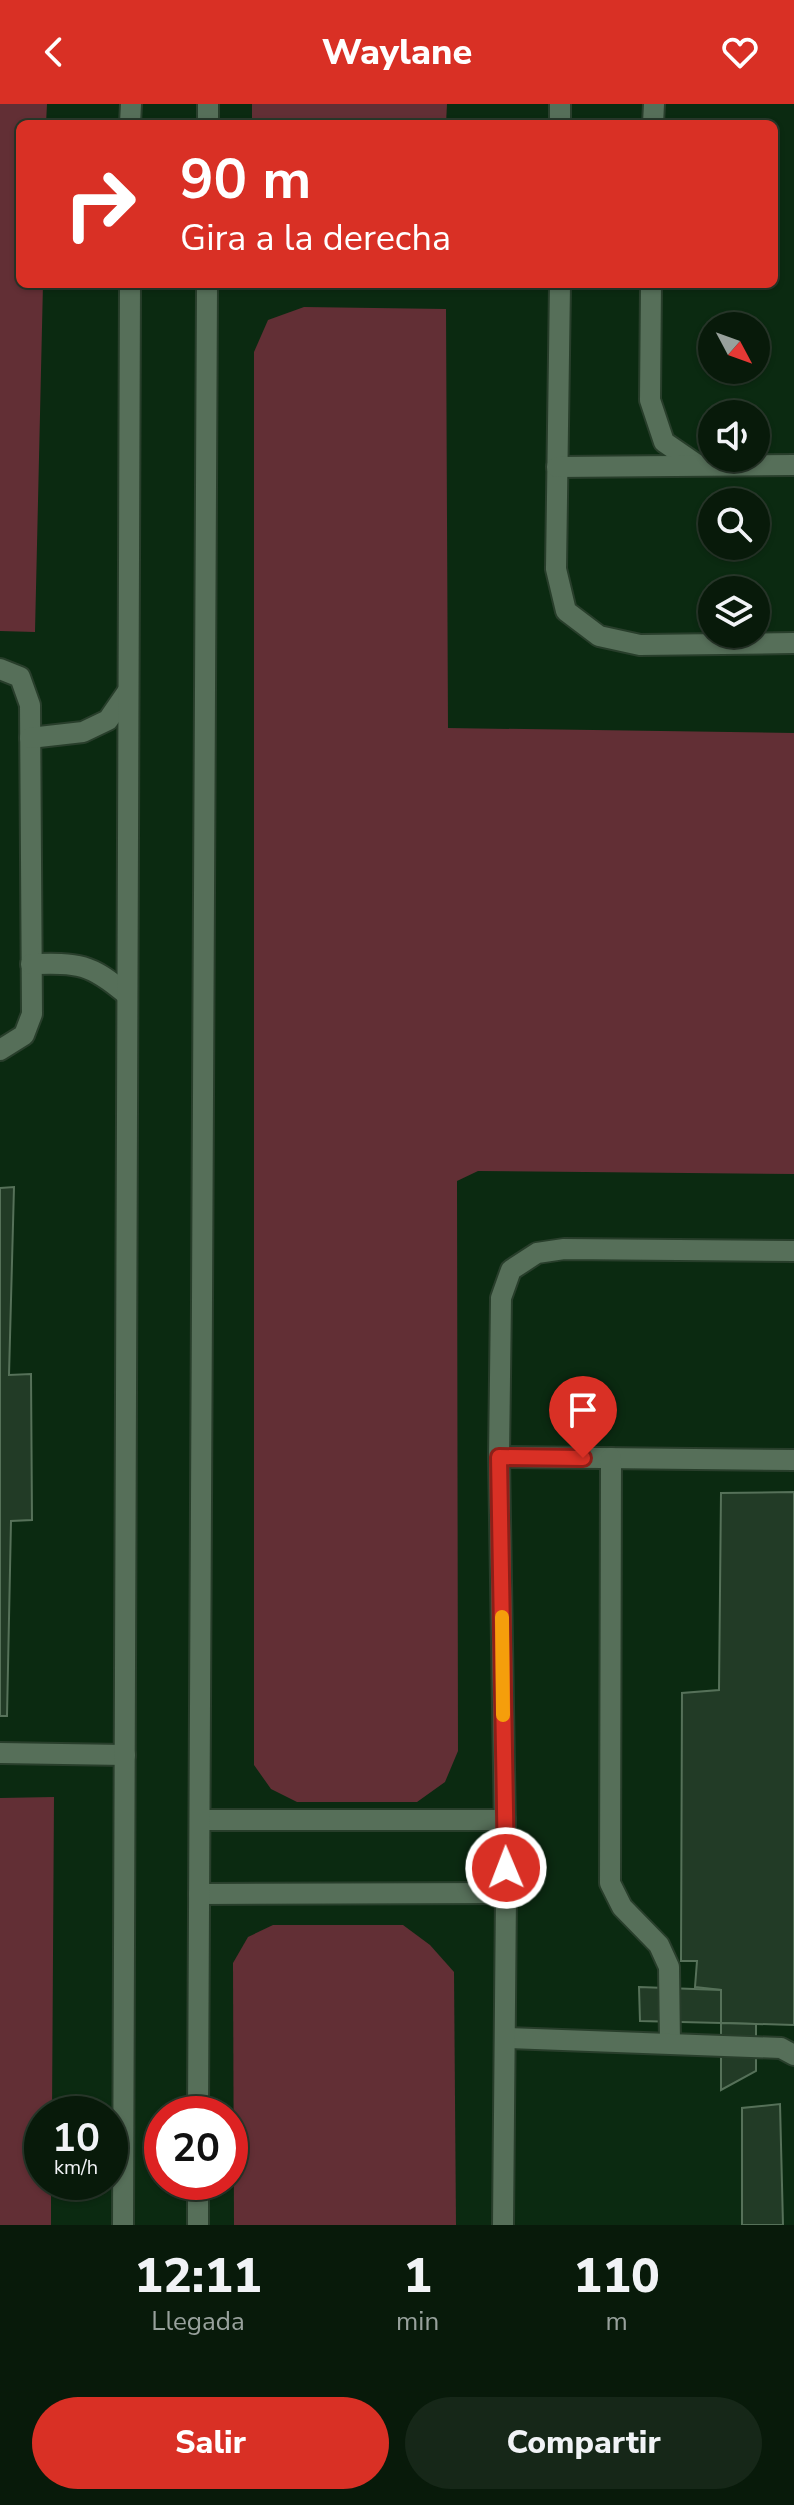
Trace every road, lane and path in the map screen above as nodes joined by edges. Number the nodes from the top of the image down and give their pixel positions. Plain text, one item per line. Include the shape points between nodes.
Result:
1 (130, 288) edge
2 (207, 288) edge
3 (560, 288) edge
4 (651, 288) edge
5 (696, 464) junction
6 (794, 465) edge
7 (557, 467) junction
8 (794, 643) edge
9 (0, 669) edge
10 (128, 691) junction
11 (30, 738) junction
12 (31, 964) junction
13 (127, 995) junction
14 (0, 1050) edge
15 (794, 1251) edge
16 (499, 1457) junction
17 (611, 1458) junction
18 (794, 1460) edge
19 (0, 1753) edge
20 (125, 1755) junction
21 (200, 1820) junction
22 (505, 1820) junction
23 (506, 1893) junction
24 (199, 1894) junction
25 (505, 2038) junction
26 (670, 2043) junction
27 (794, 2055) edge
28 (198, 2096) edge
29 (198, 2200) edge
30 (123, 2225) edge
31 (198, 2225) edge
32 (503, 2225) edge

1 - 10 street
2 - 21 street
3 - 7 street
4 - 5 street via 650,400 664,442
5 - 6 street
5 - 7 street
7 - 8 street via 556,569 566,611 599,636 640,645
9 - 11 street via 20,677 30,705
10 - 11 street via 108,720 83,732
10 - 13 street
11 - 12 street
12 - 13 street via 70,963 102,973
12 - 14 street via 32,1014 24,1035
13 - 20 street
15 - 16 street via 564,1249 537,1253 511,1270 501,1298
16 - 17 street
16 - 22 street
17 - 18 street
17 - 26 street via 610,1883 622,1907 659,1945 669,1967
19 - 20 street
20 - 30 street
21 - 22 street
21 - 24 street
22 - 23 street
23 - 24 street
23 - 25 street
24 - 28 street
25 - 26 street
25 - 32 street
26 - 27 street via 781,2048
29 - 31 street

